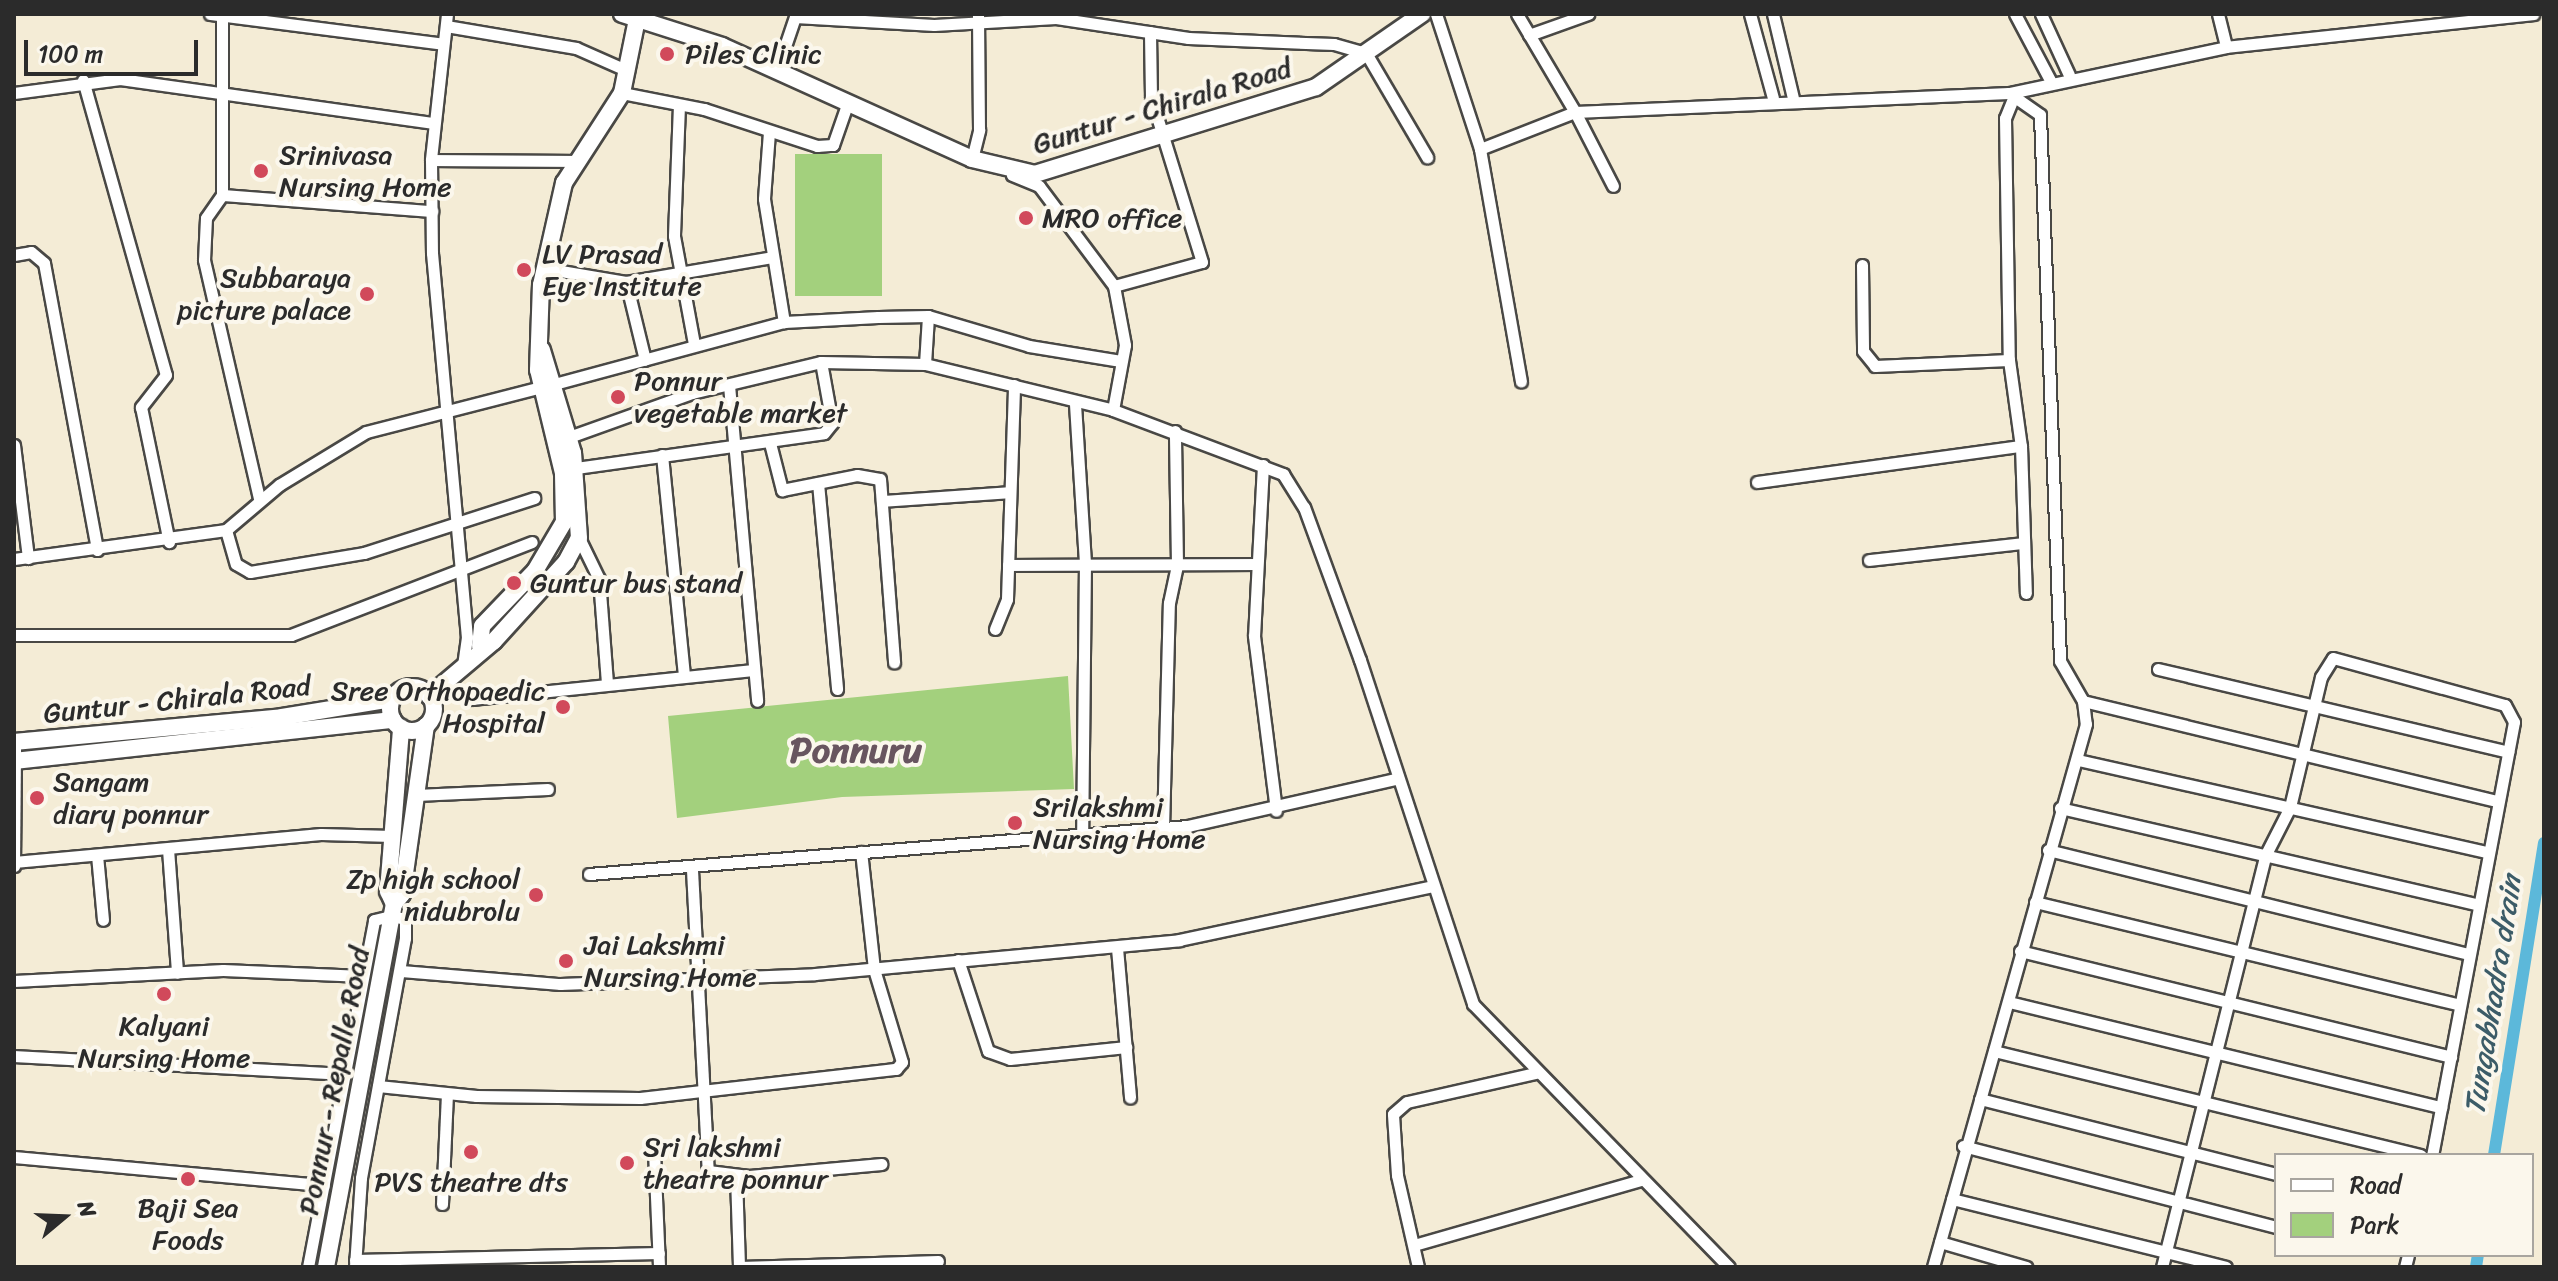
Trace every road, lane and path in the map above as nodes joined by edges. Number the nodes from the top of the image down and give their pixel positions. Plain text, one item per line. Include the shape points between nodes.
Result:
1 (1422, 14) edge
2 (1436, 14) edge
3 (1517, 14) edge
4 (1588, 14) edge
5 (1750, 14) edge
6 (1773, 14) edge
7 (2015, 14) edge
8 (2041, 14) edge
9 (2218, 14) edge
10 (2533, 14) edge
11 (216, 15) edge
12 (795, 15) edge
13 (632, 16) edge
14 (2462, 18) edge
15 (979, 19) edge
16 (446, 20) edge
17 (1150, 32) junction
18 (1529, 35) junction
19 (443, 44) junction
20 (2226, 47) junction
21 (1366, 53) junction
22 (777, 70) junction
23 (628, 71) junction
24 (2069, 75) junction
25 (83, 80) junction
26 (2051, 82) junction
27 (14, 93) edge
28 (622, 93) junction
29 (219, 94) junction
30 (2015, 95) junction
31 (1773, 98) junction
32 (1793, 98) junction
33 (848, 102) junction
34 (679, 105) junction
35 (1575, 112) junction
36 (434, 123) junction
37 (769, 132) junction
38 (1164, 137) junction
39 (1480, 149) junction
40 (1427, 157) dead end
41 (972, 159) junction
42 (431, 160) junction
43 (577, 161) junction
44 (1008, 173) junction
45 (1613, 186) dead end
46 (222, 195) junction
47 (432, 211) junction
48 (14, 255) edge
49 (772, 257) junction
50 (1862, 265) dead end
51 (543, 268) junction
52 (680, 272) junction
53 (626, 282) junction
54 (1114, 286) junction
55 (928, 316) junction
56 (784, 322) junction
57 (694, 344) junction
58 (645, 360) junction
59 (2009, 360) junction
60 (1121, 361) junction
61 (821, 362) junction
62 (925, 364) junction
63 (1521, 381) dead end
64 (549, 385) junction
65 (729, 385) junction
66 (1014, 385) junction
67 (1075, 404) junction
68 (445, 407) junction
69 (1113, 410) junction
70 (1175, 431) junction
71 (569, 437) junction
72 (770, 443) junction
73 (14, 445) edge
74 (2021, 446) junction
75 (737, 447) junction
76 (662, 455) junction
77 (1263, 465) junction
78 (576, 468) junction
79 (1757, 482) dead end
80 (818, 483) junction
81 (1010, 492) junction
82 (534, 498) dead end
83 (259, 499) junction
84 (882, 501) junction
85 (457, 526) junction
86 (226, 530) junction
87 (579, 538) junction
88 (169, 542) junction
89 (532, 542) dead end
90 (2023, 543) junction
91 (97, 550) junction
92 (28, 558) junction
93 (14, 559) edge
94 (1869, 560) dead end
95 (1085, 562) junction
96 (1177, 564) junction
97 (1255, 564) junction
98 (1008, 565) junction
99 (456, 574) junction
100 (2026, 593) dead end
101 (995, 629) dead end
102 (14, 635) edge
103 (480, 646) junction
104 (894, 662) dead end
105 (463, 667) junction
106 (2158, 669) dead end
107 (753, 670) junction
108 (684, 675) junction
109 (607, 683) junction
110 (837, 689) dead end
111 (436, 690) junction
112 (392, 699) junction
113 (757, 701) dead end
114 (2083, 701) junction
115 (2312, 707) junction
116 (397, 724) junction
117 (426, 726) junction
118 (14, 742) edge
119 (2508, 752) junction
120 (2300, 753) junction
121 (2078, 760) junction
122 (15, 761) edge
123 (1395, 779) junction
124 (548, 789) dead end
125 (416, 795) junction
126 (2497, 801) junction
127 (2290, 807) junction
128 (2060, 808) junction
129 (1276, 811) junction
130 (1163, 828) junction
131 (392, 836) junction
132 (1082, 836) junction
133 (168, 849) junction
134 (2048, 850) junction
135 (861, 852) junction
136 (2487, 852) junction
137 (2266, 854) junction
138 (97, 855) junction
139 (14, 864) edge
140 (692, 870) junction
141 (589, 874) dead end
142 (1429, 887) junction
143 (2035, 902) junction
144 (2253, 902) junction
145 (2477, 904) junction
146 (392, 916) junction
147 (103, 920) dead end
148 (1117, 948) junction
149 (2020, 951) junction
150 (2241, 954) junction
151 (2468, 954) junction
152 (958, 960) junction
153 (874, 969) junction
154 (401, 971) junction
155 (177, 973) junction
156 (363, 976) junction
157 (699, 980) junction
158 (14, 981) edge
159 (2009, 1002) junction
160 (2229, 1003) junction
161 (2460, 1005) junction
162 (1126, 1047) junction
163 (1994, 1051) junction
164 (2217, 1054) junction
165 (14, 1056) edge
166 (2451, 1057) junction
167 (1536, 1073) junction
168 (345, 1074) junction
169 (378, 1086) junction
170 (447, 1094) junction
171 (704, 1094) junction
172 (1130, 1097) dead end
173 (1980, 1099) junction
174 (2205, 1104) junction
175 (2441, 1107) junction
176 (1963, 1146) junction
177 (654, 1151) dead end
178 (2190, 1153) junction
179 (2413, 1153) edge
180 (2432, 1153) edge
181 (14, 1157) edge
182 (881, 1164) dead end
183 (2274, 1174) edge
184 (736, 1176) junction
185 (1641, 1180) junction
186 (324, 1185) junction
187 (1952, 1199) junction
188 (2176, 1201) junction
189 (442, 1204) dead end
190 (2274, 1226) edge
191 (1940, 1242) junction
192 (1414, 1245) junction
193 (2165, 1252) junction
194 (659, 1253) junction
195 (938, 1261) dead end
196 (355, 1264) edge
197 (839, 1266) edge
198 (308, 1267) edge
199 (326, 1267) edge
200 (659, 1267) edge
201 (739, 1267) edge
202 (1418, 1267) edge
203 (1729, 1267) edge
204 (1933, 1267) edge
205 (2026, 1267) edge
206 (2162, 1267) edge
207 (2226, 1267) edge

1 - 21 main road, Guntur - Chirala Road
2 - 39 street
3 - 18 street
4 - 18 street
5 - 31 street
6 - 32 street
7 - 26 street
8 - 24 street
9 - 20 street
10 - 14 street
11 - 19 street
11 - 29 street
12 - 15 street
12 - 22 street
13 - 22 main road, Guntur - Chirala Road
13 - 23 main road, Guntur - Chirala Road
14 - 20 street
15 - 17 street via 1056,18
15 - 41 street via 979,130
16 - 19 street
16 - 23 street via 532,37
17 - 21 street via 1334,44
17 - 38 street via 1151,97
18 - 35 street
19 - 36 street
20 - 24 street
21 - 38 main road, Guntur - Chirala Road via 1316,87
21 - 40 street
22 - 33 main road, Guntur - Chirala Road
23 - 28 main road, Guntur - Chirala Road
24 - 26 street
25 - 27 street
25 - 29 street
25 - 88 street via 166,375 141,407
26 - 30 street
28 - 34 street
28 - 43 main road, Guntur - Chirala Road
29 - 36 street
29 - 46 street
30 - 32 street
30 - 59 street via 2005,118
30 - 114 street via 2034,106 2045,171 2060,661
31 - 32 street
31 - 35 street
33 - 37 street via 833,145
33 - 41 main road, Guntur - Chirala Road
34 - 37 street
34 - 52 street via 674,236
35 - 39 street
35 - 45 street
36 - 42 street
37 - 49 street via 764,199
38 - 44 main road, Guntur - Chirala Road via 1062,169
38 - 54 street via 1202,262
39 - 63 street
41 - 44 main road, Guntur - Chirala Road
42 - 43 street
42 - 47 street
43 - 51 main road, Guntur - Chirala Road via 554,213
44 - 54 street via 1039,186
46 - 47 street
46 - 83 street via 206,218 208,295
47 - 68 street
48 - 91 street via 31,252 44,263
49 - 52 street
49 - 56 street
50 - 59 street via 1863,351 1875,366
51 - 53 street
51 - 64 main road, Guntur - Chirala Road via 542,350
52 - 53 street
52 - 57 street
53 - 58 street
54 - 60 street via 1125,315
55 - 56 street
55 - 60 street via 1029,346
55 - 62 street
56 - 57 street
57 - 58 street
58 - 64 street
59 - 74 street
60 - 69 street
61 - 62 street
61 - 65 street
61 - 72 street via 831,426
62 - 66 street
64 - 68 street
64 - 71 main road, Guntur - Chirala Road
64 - 103 main road, Guntur - Chirala Road via 563,473 564,522 535,571 482,626
65 - 71 street
65 - 75 street
66 - 67 street
66 - 81 street
67 - 69 street
67 - 95 street
68 - 83 street via 366,432
68 - 85 street
69 - 70 street
70 - 77 street
70 - 96 street
71 - 78 main road, Guntur - Chirala Road
72 - 75 street
72 - 80 street via 778,487
73 - 92 street
74 - 79 street
74 - 90 street
75 - 76 street
75 - 107 street
76 - 78 street
76 - 108 street
77 - 97 street
77 - 123 street via 1283,474 1304,507
78 - 87 main road, Guntur - Chirala Road
80 - 84 street via 875,475
80 - 110 street
81 - 84 street
81 - 98 street
82 - 85 street
83 - 86 street
84 - 104 street
85 - 86 street via 342,558 244,572
85 - 99 street
86 - 88 street
87 - 103 main road, Guntur - Chirala Road via 556,574 494,641
87 - 109 street via 599,579
88 - 91 street
89 - 99 street
90 - 94 street
90 - 100 street
91 - 92 street
92 - 93 street
95 - 96 street
95 - 98 street
95 - 132 street
96 - 97 street
96 - 130 street via 1169,603
97 - 129 street via 1254,636
98 - 101 street
99 - 102 street via 281,637
99 - 105 street via 467,637
103 - 105 main road, Guntur - Chirala Road
105 - 111 main road, Guntur - Chirala Road
106 - 115 street
107 - 108 street
107 - 113 street
108 - 109 street
109 - 111 street via 472,699
111 - 112 main road via 409,687
111 - 117 main road
112 - 116 main road
112 - 118 main road, Guntur - Chirala Road via 282,717
114 - 120 street
114 - 121 street
115 - 119 street
115 - 119 street via 2333,658 2505,705 2514,722
115 - 120 street
116 - 117 main road
116 - 122 main road, Guntur - Chirala Road
116 - 131 main road, Ponnur - Repalle Road
117 - 125 main road, Ponnur - Repalle Road
118 - 122 street
119 - 126 street
120 - 126 street
120 - 127 street
121 - 127 street
121 - 128 street
122 - 139 street
123 - 129 street
123 - 142 street
124 - 125 street
125 - 146 main road, Ponnur - Repalle Road via 402,894
126 - 136 street
127 - 136 street
127 - 137 street
128 - 134 street
128 - 137 street
129 - 130 street
130 - 132 street
131 - 133 street via 321,834
131 - 146 main road, Ponnur - Repalle Road
132 - 135 street
133 - 138 street
133 - 155 street
134 - 143 street
134 - 144 street
135 - 140 street
135 - 153 street
136 - 145 street
137 - 144 street
137 - 145 street
138 - 139 street
138 - 147 street
140 - 141 street
140 - 157 street
142 - 148 street via 1298,919
142 - 167 street via 1473,1004
143 - 149 street
143 - 150 street
144 - 150 street
144 - 151 street
145 - 151 street
146 - 154 street via 405,919
146 - 156 street via 374,920
146 - 199 main road, Ponnur - Repalle Road
148 - 152 street
148 - 162 street
149 - 159 street
149 - 160 street
150 - 160 street
150 - 161 street
151 - 161 street
152 - 153 street
152 - 162 street via 988,1051 1010,1059
153 - 157 street
153 - 171 street via 902,1062 896,1069
154 - 157 street via 494,983
154 - 169 street
155 - 156 street
155 - 158 street
156 - 168 street
157 - 171 street
159 - 163 street
159 - 164 street
160 - 164 street
160 - 166 street
161 - 166 street
162 - 172 street
163 - 173 street
163 - 174 street
164 - 174 street
164 - 175 street
165 - 168 street
166 - 175 street
167 - 185 street
167 - 192 street via 1398,1106 1391,1131
168 - 186 street
169 - 170 street
169 - 196 street
170 - 171 street
170 - 189 street
171 - 184 street via 705,1166 714,1175
173 - 176 street
173 - 178 street
174 - 178 street
174 - 179 street
175 - 180 street
176 - 187 street
176 - 188 street
177 - 194 street
178 - 183 street
178 - 188 street
181 - 186 street
182 - 184 street
184 - 201 street
185 - 192 street
185 - 203 street
186 - 198 street
187 - 191 street
187 - 193 street
188 - 190 street
188 - 193 street
191 - 204 street
191 - 205 street
192 - 202 street
193 - 206 street
193 - 207 street
194 - 196 street
194 - 200 street
195 - 197 street
197 - 201 street

